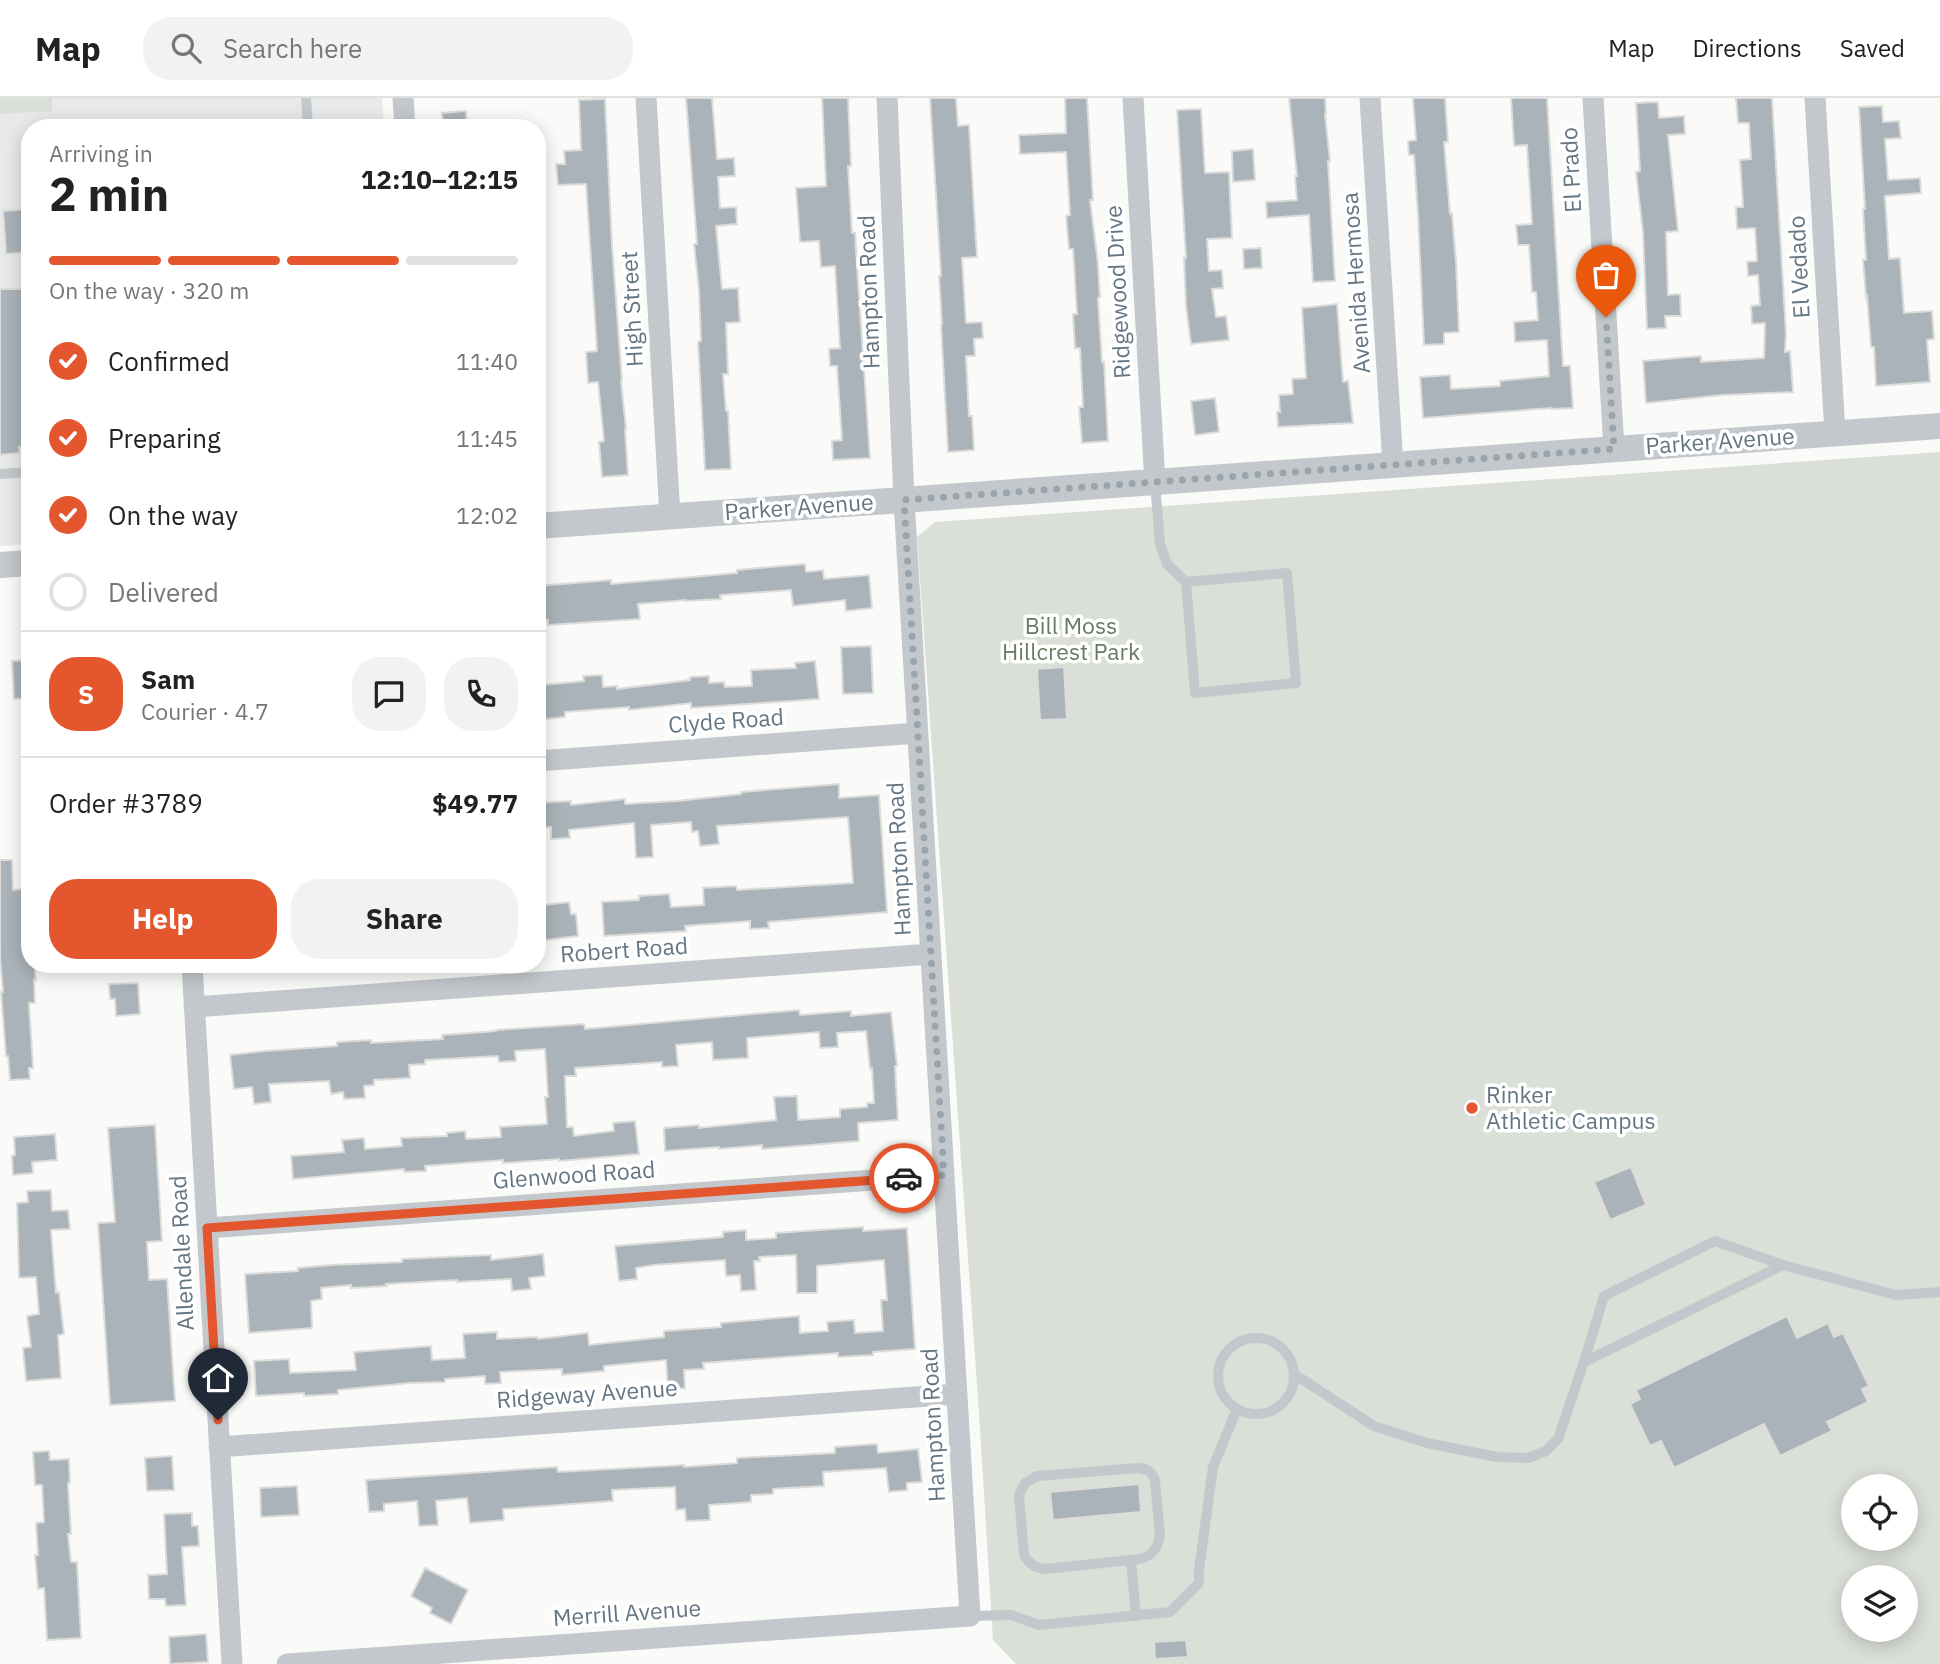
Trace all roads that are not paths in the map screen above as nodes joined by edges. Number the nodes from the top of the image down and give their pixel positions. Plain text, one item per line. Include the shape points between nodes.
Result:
1 (306, 98) edge
2 (403, 98) edge
3 (646, 98) edge
4 (887, 98) edge
5 (1133, 98) edge
6 (1370, 98) edge
7 (1593, 98) edge
8 (1815, 98) edge
9 (307, 119) edge
10 (404, 119) edge
11 (1940, 426) edge
12 (1835, 433) junction
13 (1614, 449) junction
14 (1394, 465) junction
15 (21, 473) edge
16 (0, 474) edge
17 (1155, 483) junction
18 (904, 500) junction
19 (670, 517) junction
20 (546, 525) edge
21 (21, 564) edge
22 (0, 565) edge
23 (1186, 582) junction
24 (918, 733) junction
25 (546, 760) edge
26 (931, 954) junction
27 (192, 973) edge
28 (194, 1007) junction
29 (944, 1175) junction
30 (207, 1228) junction
31 (1783, 1265) junction
32 (1940, 1292) edge
33 (1584, 1362) junction
34 (1294, 1374) junction
35 (957, 1394) junction
36 (1237, 1409) junction
37 (219, 1447) junction
38 (1131, 1560) junction
39 (1136, 1615) junction
40 (970, 1616) junction
41 (232, 1664) edge
42 (287, 1664) edge

1 - 9 lane
2 - 10 street
3 - 19 street, High Street
4 - 18 street, Hampton Road
5 - 17 street, Ridgewood Drive
6 - 14 street, Avenida Hermosa
7 - 13 street, El Prado
8 - 12 street, El Vedado
11 - 12 street, Parker Avenue
12 - 13 street, Parker Avenue
13 - 14 street, Parker Avenue
14 - 17 street, Parker Avenue
15 - 16 lane
17 - 18 street, Parker Avenue
17 - 23 lane via 1160,544 1167,564
18 - 19 street, Parker Avenue
18 - 24 street, Hampton Road
19 - 20 street, Parker Avenue
21 - 22 street
23 - 23 lane via 1287,573 1296,683 1195,693
24 - 25 street, Clyde Road
24 - 26 street, Hampton Road
26 - 28 street, Robert Road
26 - 29 street, Hampton Road
27 - 28 street, Allendale Road
28 - 30 street, Allendale Road
29 - 30 street, Glenwood Road
29 - 35 street, Hampton Road
30 - 37 street, Allendale Road
31 - 32 lane via 1896,1295
31 - 33 lane
31 - 33 lane via 1715,1241 1604,1296
33 - 34 lane via 1558,1439 1546,1451 1528,1458 1474,1453 1374,1426
34 - 36 lane via 1290,1393 1271,1411 1258,1415
34 - 36 lane via 1277,1345 1256,1338 1243,1340 1220,1363 1218,1382 1222,1394
35 - 37 street, Ridgeway Avenue
35 - 40 street, Hampton Road
36 - 39 lane via 1213,1467 1199,1583 1170,1612
37 - 41 street, Allendale Road
38 - 38 lane via 1045,1569 1032,1565 1024,1555 1019,1496 1025,1483 1037,1476 1148,1470 1155,1481 1159,1543 1149,1556
38 - 39 lane
39 - 40 lane via 1039,1625 1011,1615
40 - 42 street, Merrill Avenue

